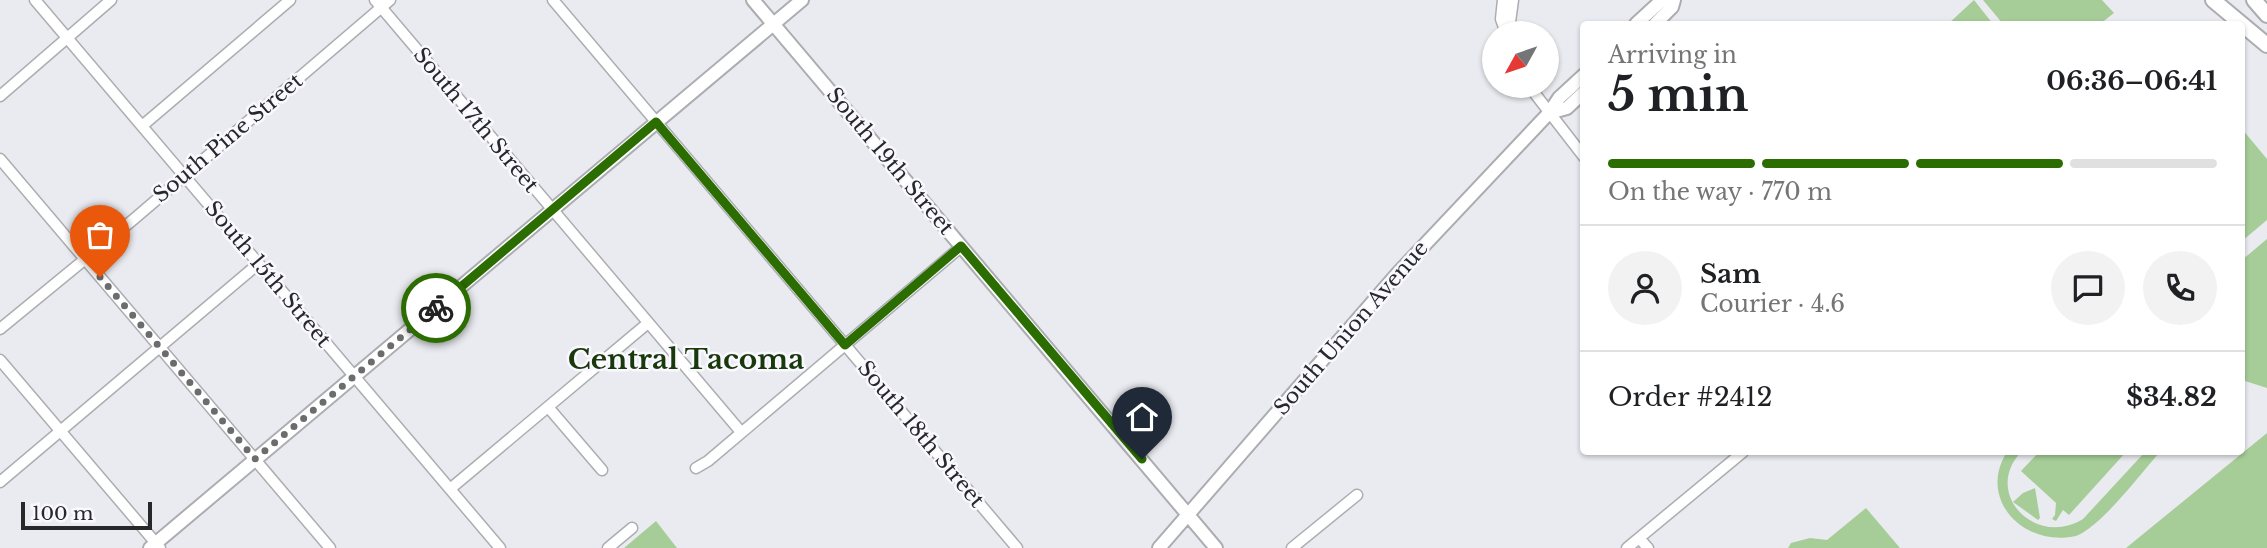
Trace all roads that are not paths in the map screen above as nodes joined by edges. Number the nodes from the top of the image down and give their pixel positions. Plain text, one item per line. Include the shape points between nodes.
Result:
1 (35, 0) edge
2 (111, 0) edge
3 (290, 0) edge
4 (390, 0) edge
5 (553, 0) edge
6 (753, 0) edge
7 (802, 0) edge
8 (1503, 0) edge
9 (1513, 0) edge
10 (1662, 0) edge
11 (1674, 0) edge
12 (2213, 0) edge
13 (2254, 0) edge
14 (378, 4) edge
15 (2267, 15) edge
16 (1502, 21) edge
17 (1509, 21) edge
18 (1639, 21) edge
19 (1658, 21) edge
20 (2238, 21) edge
21 (774, 24) junction
22 (2245, 27) edge
23 (66, 37) junction
24 (2267, 45) edge
25 (1580, 79) edge
26 (0, 96) edge
27 (1580, 96) edge
28 (1538, 98) edge
29 (1549, 113) junction
30 (656, 122) junction
31 (142, 126) junction
32 (1580, 152) edge
33 (0, 159) edge
34 (184, 176) junction
35 (552, 209) junction
36 (961, 246) junction
37 (85, 259) junction
38 (258, 264) junction
39 (648, 323) junction
40 (0, 329) edge
41 (845, 345) junction
42 (160, 348) junction
43 (0, 360) edge
44 (355, 377) junction
45 (548, 407) junction
46 (60, 431) junction
47 (741, 432) junction
48 (1739, 455) edge
49 (255, 459) junction
50 (696, 468) dead end
51 (602, 470) dead end
52 (0, 482) edge
53 (450, 489) junction
54 (1357, 495) dead end
55 (1189, 515) junction
56 (632, 528) dead end
57 (1639, 538) junction
58 (155, 546) edge
59 (330, 548) edge
60 (500, 548) edge
61 (608, 548) edge
62 (1017, 548) edge
63 (1159, 548) edge
64 (1216, 548) edge
65 (1292, 548) edge
66 (1628, 548) edge
67 (1648, 548) edge

1 - 23 street, South 15th Street
2 - 23 street
3 - 31 street
4 - 14 street, South Pine Street
5 - 30 street, South 18th Street
6 - 21 main road, South 19th Street
7 - 21 main road
8 - 16 street
9 - 17 street
10 - 18 main road
11 - 19 main road
12 - 20 highway
13 - 15 highway
14 - 34 street, South Pine Street
14 - 35 street, South 17th Street
21 - 30 main road
21 - 36 main road, South 19th Street
22 - 24 highway
23 - 26 street
23 - 31 street, South 15th Street
25 - 29 main road, South Union Avenue
27 - 29 main road, South Union Avenue via 1567,108
28 - 29 street
29 - 32 street
29 - 55 main road, South Union Avenue via 1379,293
30 - 35 main road
30 - 41 street, South 18th Street
31 - 34 street, South 15th Street
33 - 37 street
34 - 37 street, South Pine Street
34 - 38 street, South 15th Street
35 - 39 street, South 17th Street
35 - 44 main road
36 - 41 street
36 - 55 main road, South 19th Street
37 - 40 street, South Pine Street
37 - 42 street
38 - 42 street
38 - 44 street, South 15th Street
39 - 45 street
39 - 47 street, South 17th Street
41 - 47 street
41 - 62 street, South 18th Street
42 - 46 street
42 - 49 street
43 - 46 street
44 - 49 main road
44 - 53 street, South 15th Street
45 - 51 street
45 - 53 street
46 - 52 street
46 - 58 street
47 - 50 street
48 - 57 street
49 - 58 main road
49 - 59 street
53 - 60 street, South 15th Street
54 - 65 street
55 - 63 main road, South Union Avenue
55 - 64 main road, South 19th Street
56 - 61 street
57 - 66 street
57 - 67 street

